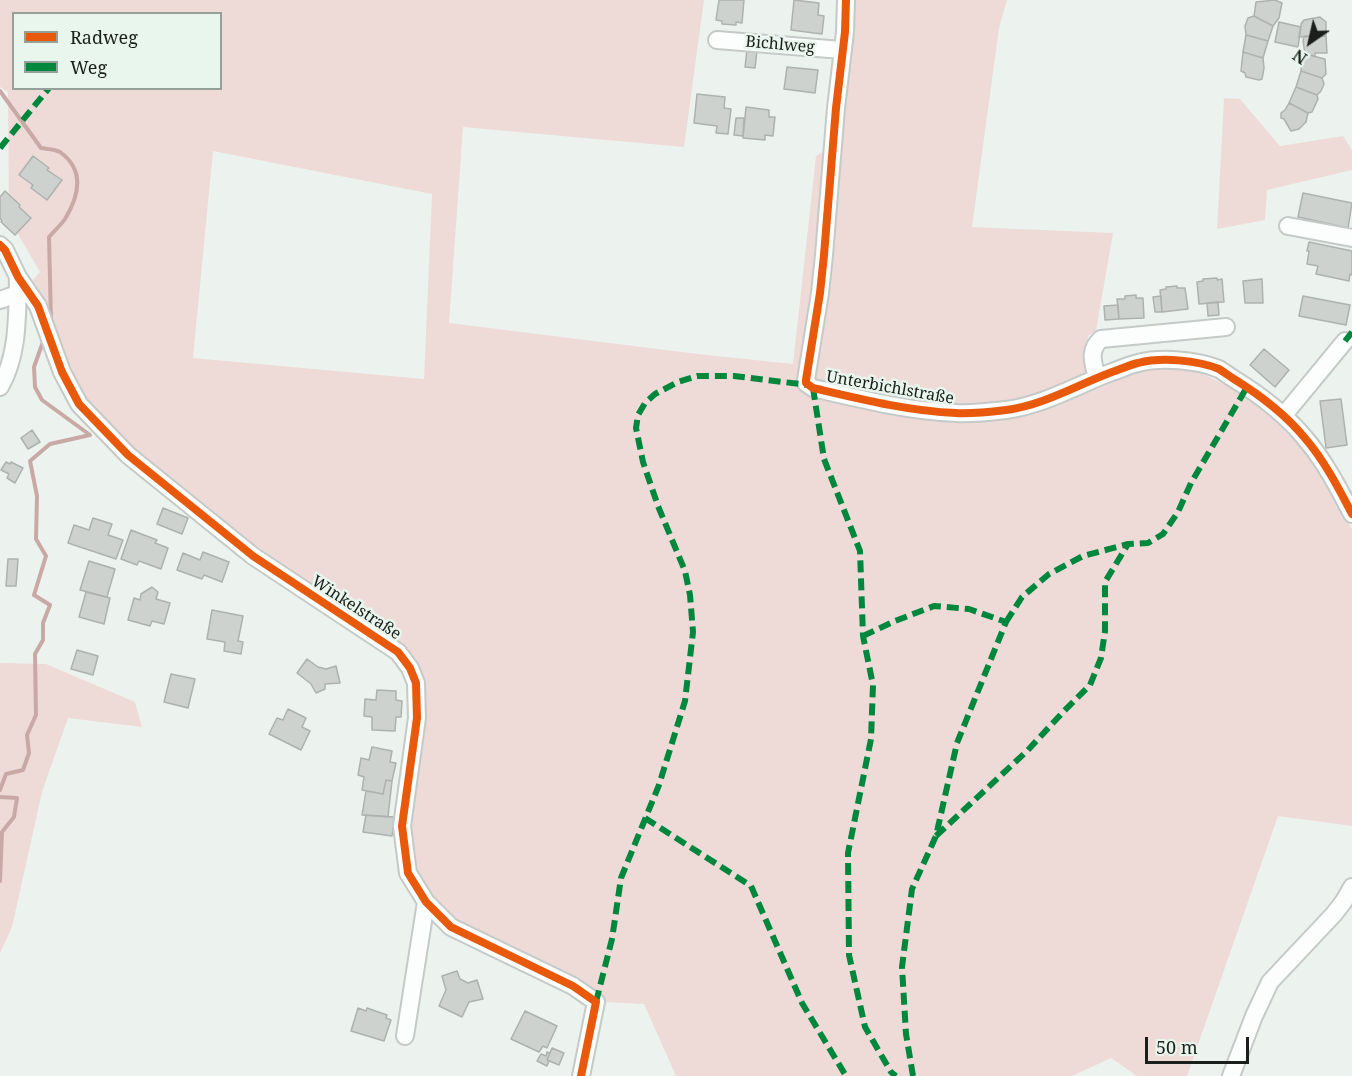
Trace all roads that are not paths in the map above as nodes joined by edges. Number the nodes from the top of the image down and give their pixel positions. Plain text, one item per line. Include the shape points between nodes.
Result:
1 (846, 0) edge
2 (717, 40) dead end
3 (842, 50) junction
4 (1288, 226) dead end
5 (1352, 238) edge
6 (0, 245) edge
7 (18, 277) junction
8 (18, 294) junction
9 (0, 300) edge
10 (1226, 327) dead end
11 (1345, 341) dead end
12 (1097, 378) junction
13 (0, 387) edge
14 (1284, 415) junction
15 (1352, 514) edge
16 (1352, 887) edge
17 (426, 902) junction
18 (405, 1036) dead end
19 (581, 1076) edge
20 (1231, 1076) edge

1 - 3 street, Unterbichlstraße
2 - 3 street, Bichlweg
3 - 12 street, Unterbichlstraße via 826,238 806,382 813,388 874,402 957,414 1032,405
4 - 5 street
6 - 7 street, Winkelstraße
7 - 8 street
7 - 17 street, Winkelstraße via 38,306 62,372 79,404 128,454 253,556 398,652 410,668 416,683 417,718 402,826 408,873
8 - 9 street
8 - 13 street via 16,333
10 - 12 street via 1101,339 1093,352
11 - 14 street
12 - 14 street, Unterbichlstraße via 1157,360 1199,364 1219,369
14 - 15 street, Unterbichlstraße via 1319,457
16 - 20 street via 1334,914 1270,982
17 - 18 street
17 - 19 street, Winkelstraße via 451,927 573,986 596,1002

